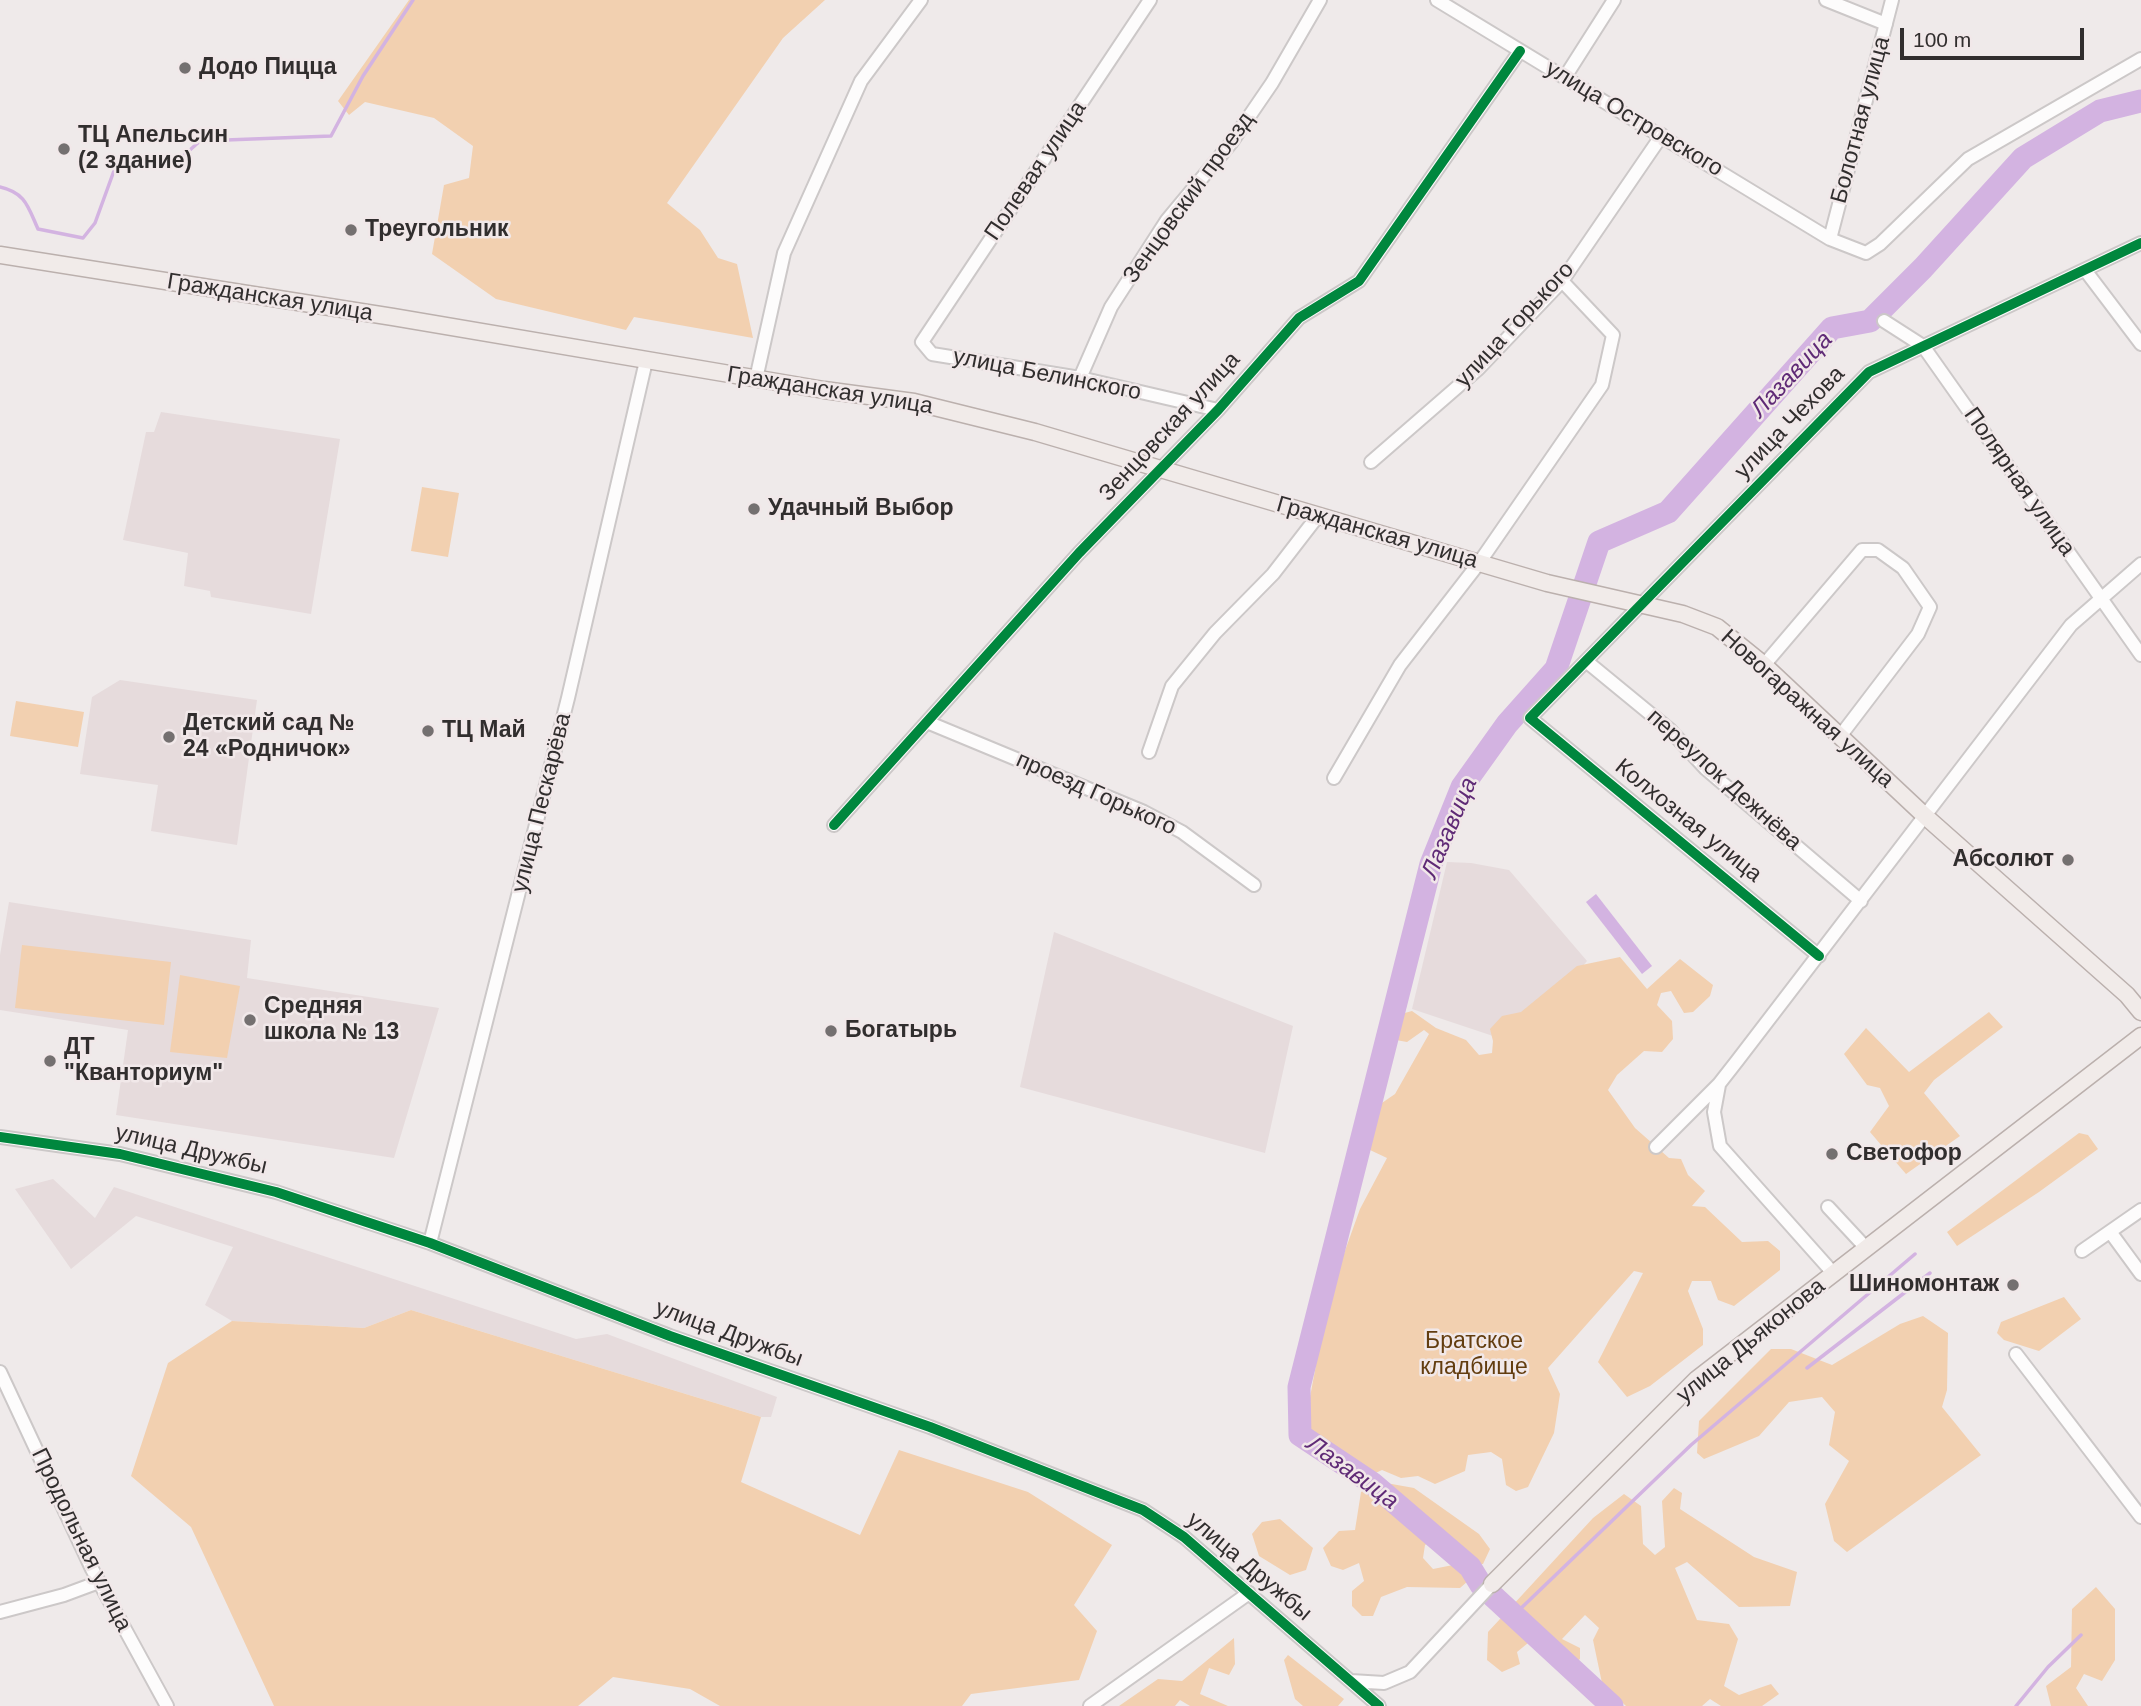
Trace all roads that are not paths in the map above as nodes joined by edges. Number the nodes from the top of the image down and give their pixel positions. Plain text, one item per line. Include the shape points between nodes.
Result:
1 (922, 0) edge
2 (1150, 0) edge
3 (1320, 0) edge
4 (1437, 0) edge
5 (1614, 0) edge
6 (1826, 0) edge
7 (1892, 0) edge
8 (1886, 24) junction
9 (1520, 51) junction
10 (2141, 59) edge
11 (1565, 77) junction
12 (1662, 135) junction
13 (1830, 239) junction
14 (2141, 243) edge
15 (0, 255) edge
16 (2085, 270) junction
17 (1562, 281) junction
18 (1884, 321) dead end
19 (922, 342) joint
20 (2141, 344) edge
21 (1923, 346) junction
22 (646, 361) junction
23 (1080, 378) junction
24 (756, 379) junction
25 (1218, 410) junction
26 (1371, 462) dead end
27 (1161, 469) junction
28 (1317, 517) junction
29 (1479, 563) junction
30 (2141, 564) edge
31 (2101, 599) junction
32 (1642, 603) junction
33 (2141, 655) edge
34 (1586, 661) junction
35 (1764, 665) junction
36 (1530, 718) joint
37 (928, 722) junction
38 (1841, 735) junction
39 (1149, 752) dead end
40 (1334, 778) dead end
41 (1925, 816) junction
42 (834, 825) dead end
43 (1254, 885) dead end
44 (1861, 901) junction
45 (1819, 956) junction
46 (2141, 1012) edge
47 (2141, 1036) edge
48 (1719, 1084) junction
49 (0, 1137) edge
50 (1656, 1147) dead end
51 (1828, 1207) dead end
52 (2141, 1210) edge
53 (2111, 1233) junction
54 (430, 1243) junction
55 (1867, 1249) junction
56 (2082, 1251) dead end
57 (1834, 1274) junction
58 (2141, 1274) edge
59 (2016, 1354) dead end
60 (0, 1372) edge
61 (2141, 1517) edge
62 (99, 1582) junction
63 (1492, 1584) joint
64 (1249, 1593) junction
65 (0, 1612) edge
66 (1352, 1681) junction
67 (167, 1706) edge
68 (1090, 1706) edge
69 (1379, 1706) edge

1 - 24 street via 861,82 785,253
2 - 19 street, Полевая улица
3 - 23 street, Зенцовский проезд via 1272,83 1231,143 1167,220 1111,307
4 - 9 street, улица Островского
5 - 11 street
6 - 8 street
7 - 8 street, Болотная улица
8 - 13 street, Болотная улица
9 - 11 street, улица Островского
9 - 25 street, Зенцовская улица via 1359,281 1299,318
10 - 13 street, улица Островского via 1968,159 1866,253
11 - 12 street, улица Островского
12 - 13 street, улица Островского
12 - 17 street, улица Горького
14 - 16 street, улица Чехова
15 - 22 main road, Гражданская улица
16 - 20 street
16 - 21 street, улица Чехова
17 - 26 street, улица Горького via 1478,369
17 - 29 street via 1613,335 1602,385
18 - 21 street, Полярная улица
19 - 23 street, улица Белинского via 932,354
21 - 31 street, Полярная улица
21 - 32 street, улица Чехова via 1869,372
22 - 24 main road, Гражданская улица
22 - 54 street, улица Пескарёва via 568,698
23 - 25 street, улица Белинского
24 - 27 main road, Гражданская улица via 914,402
25 - 27 street, Зенцовская улица
27 - 28 main road, Гражданская улица
27 - 37 street, Зенцовская улица
28 - 29 main road, Гражданская улица
28 - 39 street via 1273,574 1215,633 1172,686
29 - 32 main road, Гражданская улица
29 - 40 street via 1400,665
30 - 31 street
31 - 33 street, Полярная улица
31 - 41 street via 2071,625
32 - 34 street, улица Чехова
32 - 35 main road, Новогаражная улица via 1717,627
34 - 36 street, улица Чехова
34 - 44 street, переулок Дежнёва
35 - 38 main road, Новогаражная улица
35 - 38 street via 1862,550 1878,550 1903,568 1930,607 1918,634
36 - 45 street, Колхозная улица
37 - 42 street, Зенцовская улица
37 - 43 street, проезд Горького via 1144,812 1182,832
38 - 41 main road, Новогаражная улица
41 - 44 street
41 - 46 main road, Новогаражная улица
44 - 45 street
45 - 48 street
47 - 55 main road, улица Дьяконова
48 - 50 street
48 - 57 street via 1714,1112 1720,1146
49 - 54 street, улица Дружбы via 120,1154 276,1192
51 - 55 street
52 - 53 street
53 - 56 street
53 - 58 street
54 - 64 street, улица Дружбы via 1143,1510 1184,1536
55 - 57 main road, улица Дьяконова
57 - 63 main road, улица Дьяконова via 1697,1379
59 - 61 street
60 - 62 street, Продольная улица
62 - 65 street
62 - 67 street, Продольная улица
63 - 66 street, улица Дьяконова via 1410,1672 1384,1683
64 - 66 street, улица Дружбы
64 - 68 street
66 - 69 street, улица Дружбы

